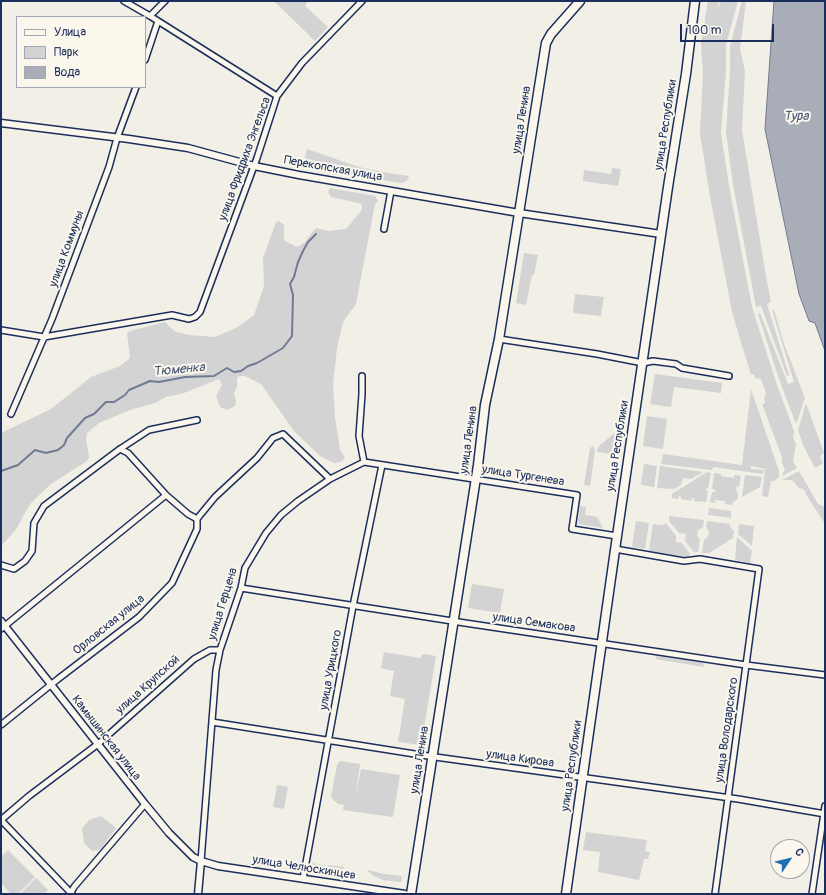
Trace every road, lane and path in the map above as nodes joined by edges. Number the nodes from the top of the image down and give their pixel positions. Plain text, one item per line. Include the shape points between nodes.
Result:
1 (124, 1) edge
2 (165, 1) edge
3 (362, 1) edge
4 (580, 1) edge
5 (695, 1) edge
6 (150, 16) junction
7 (158, 21) junction
8 (146, 57) edge
9 (136, 88) edge
10 (277, 96) junction
11 (1, 123) edge
12 (118, 138) junction
13 (254, 166) junction
14 (391, 191) junction
15 (518, 213) junction
16 (384, 229) dead end
17 (662, 234) junction
18 (1, 330) edge
19 (44, 337) junction
20 (499, 339) junction
21 (643, 362) junction
22 (362, 376) dead end
23 (729, 376) dead end
24 (11, 414) dead end
25 (197, 420) dead end
26 (120, 449) junction
27 (364, 462) junction
28 (382, 465) junction
29 (475, 478) junction
30 (330, 479) junction
31 (166, 495) junction
32 (197, 519) junction
33 (616, 536) junction
34 (615, 549) junction
35 (1, 565) edge
36 (241, 588) junction
37 (353, 606) junction
38 (454, 622) junction
39 (2, 625) edge
40 (601, 643) junction
41 (220, 650) junction
42 (746, 665) junction
43 (825, 675) edge
44 (51, 685) junction
45 (212, 722) junction
46 (1, 725) edge
47 (328, 741) junction
48 (98, 744) junction
49 (432, 757) junction
50 (582, 778) junction
51 (728, 798) junction
52 (145, 804) junction
53 (825, 806) edge
54 (824, 814) edge
55 (1, 820) edge
56 (201, 861) junction
57 (303, 879) junction
58 (72, 894) edge
59 (198, 894) edge
60 (405, 894) edge
61 (411, 894) edge
62 (566, 894) edge
63 (715, 894) edge
64 (812, 894) edge

1 - 6 street
2 - 6 street
3 - 10 street, улица Фридриха Энгельса via 302,63
4 - 15 main road, улица Ленина via 546,43
5 - 17 main road, улица Республики
6 - 7 street
7 - 8 street
7 - 10 street
9 - 12 street, улица Коммуны
10 - 13 street, улица Фридриха Энгельса
11 - 12 street, Перекопская улица
12 - 13 street, Перекопская улица via 188,148
12 - 19 street, улица Коммуны
13 - 14 street, Перекопская улица
13 - 19 street, улица Фридриха Энгельса via 200,312 195,317 189,319 172,315
14 - 15 street, Перекопская улица
14 - 16 street
15 - 17 street, Перекопская улица
15 - 20 main road, улица Ленина
17 - 21 main road, улица Республики
18 - 19 street
19 - 24 street, улица Коммуны
20 - 21 street
20 - 29 main road, улица Ленина via 485,405
21 - 23 street via 676,364 682,368
21 - 33 main road, улица Республики
22 - 27 street via 359,436
25 - 26 street via 149,430
26 - 31 street via 128,453
26 - 35 street via 44,506 34,523 32,551 25,561 14,569
27 - 28 street, улица Тургенева
27 - 30 street, улица Герцена
28 - 29 street, улица Тургенева
28 - 37 street, улица Урицкого
29 - 33 street, улица Тургенева via 577,495 572,529
29 - 38 main road, улица Ленина
30 - 32 street, Орловская улица via 283,434 273,438 257,458 215,497
30 - 36 street, улица Герцена via 281,515 266,533 245,568
31 - 32 street
31 - 39 street
32 - 44 street, Орловская улица via 197,529 172,583 139,617
33 - 34 main road, улица Республики
34 - 40 main road, улица Республики
34 - 42 street, улица Володарского via 684,561 700,560 759,569
36 - 37 street, улица Семакова
36 - 41 street, улица Герцена
37 - 38 street, улица Семакова
37 - 47 street, улица Урицкого
38 - 40 street, улица Семакова
38 - 49 main road, улица Ленина
39 - 44 street, Камышинская улица
40 - 42 street, улица Семакова
40 - 50 main road, улица Республики
41 - 45 street, улица Герцена
41 - 48 street, улица Крупской via 210,650 194,659
42 - 43 street, улица Семакова
42 - 51 street, улица Володарского
44 - 46 street, Орловская улица
44 - 48 street, Камышинская улица
45 - 47 street, улица Кирова
45 - 56 street, улица Герцена
47 - 49 street, улица Кирова
47 - 57 street, улица Урицкого
48 - 52 street, Камышинская улица
48 - 55 street, улица Крупской
49 - 50 street, улица Кирова
49 - 61 main road, улица Ленина
50 - 51 street, улица Кирова
50 - 62 main road, улица Республики
51 - 54 street, улица Кирова
51 - 63 street, улица Володарского
52 - 56 street, Камышинская улица via 179,844
52 - 58 street via 74,887
53 - 54 street
54 - 64 street
55 - 58 street
56 - 57 street, улица Челюскинцев
56 - 59 street, улица Герцена
57 - 60 street, улица Челюскинцев

